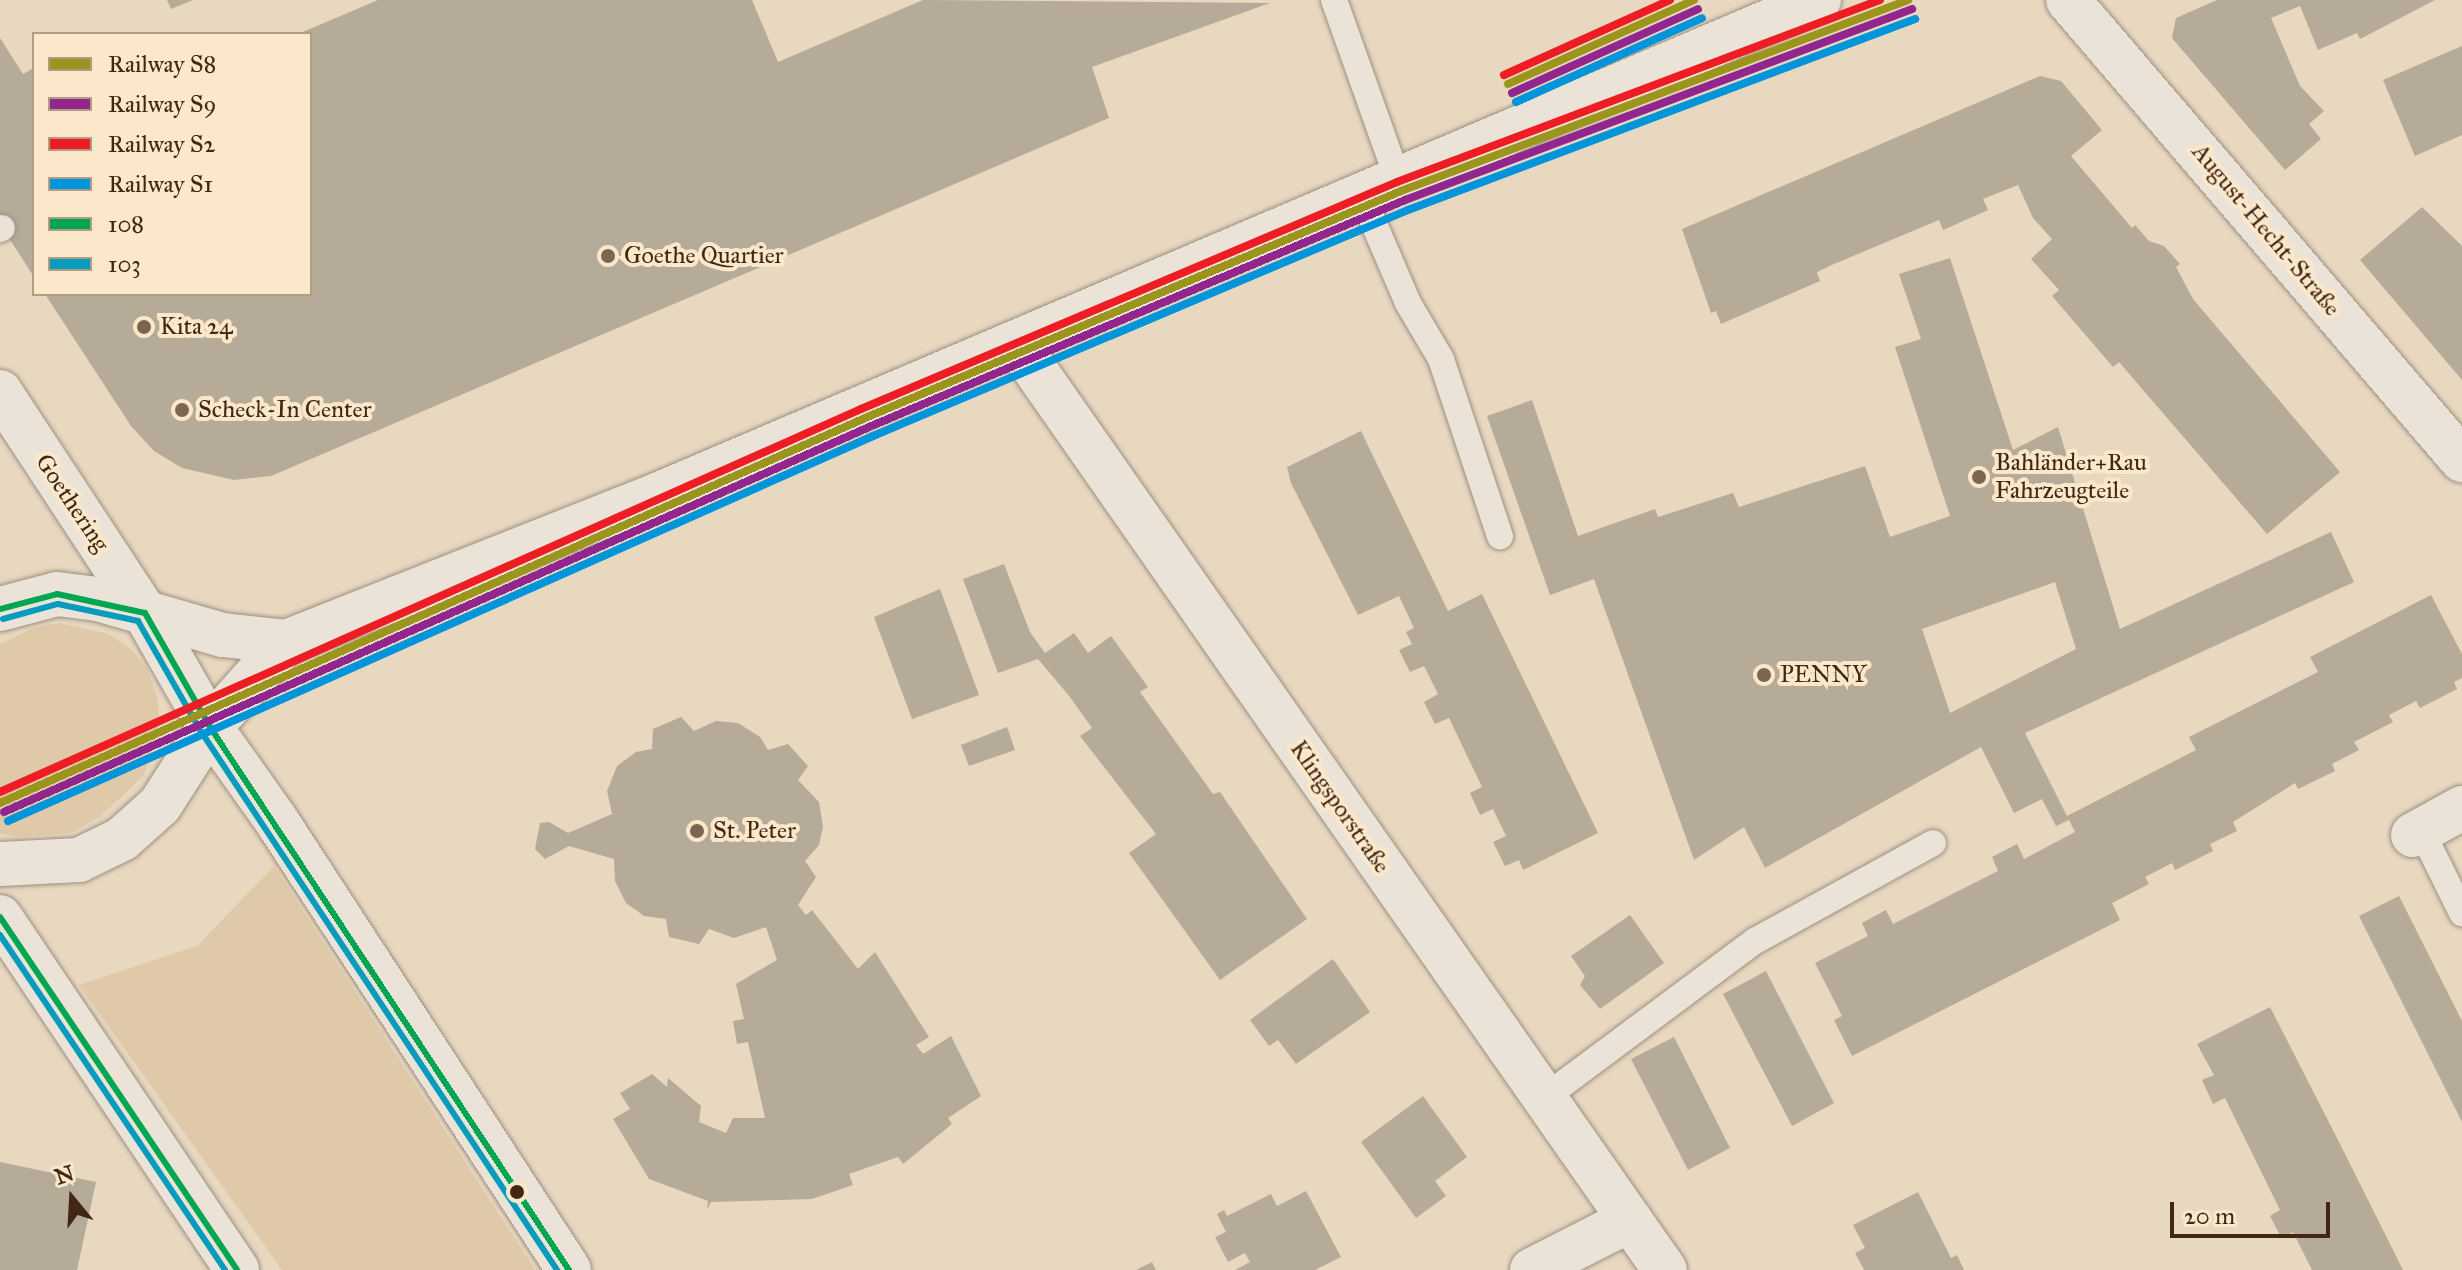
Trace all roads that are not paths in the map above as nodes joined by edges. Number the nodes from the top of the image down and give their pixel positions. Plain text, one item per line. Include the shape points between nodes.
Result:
1 (1334, 0) edge
2 (1819, 0) edge
3 (2068, 0) edge
4 (1380, 188) junction
5 (1017, 344) junction
6 (0, 392) edge
7 (2462, 460) edge
8 (1500, 536) dead end
9 (0, 609) edge
10 (145, 613) junction
11 (286, 642) junction
12 (210, 727) junction
13 (2462, 808) edge
14 (2417, 833) joint
15 (1933, 843) dead end
16 (0, 864) edge
17 (2462, 913) edge
18 (0, 917) edge
19 (1544, 1098) junction
20 (1630, 1220) junction
21 (237, 1270) edge
22 (569, 1270) edge
23 (1532, 1270) edge
24 (1665, 1270) edge

1 - 4 lane
2 - 4 street
3 - 7 street, August-Hecht-Straße
4 - 5 street
4 - 8 lane via 1408,303 1441,359
5 - 11 street
5 - 19 street, Klingsporstraße
6 - 10 street, Goethering
9 - 10 street via 57,594
10 - 11 street via 223,635
10 - 12 street, Goethering
11 - 12 street
12 - 16 street via 160,805 122,839 79,860
12 - 22 street, Goethering
13 - 14 street
14 - 17 lane
15 - 19 lane via 1755,941
18 - 21 street
19 - 20 street, Klingsporstraße
20 - 23 street
20 - 24 street, Klingsporstraße

